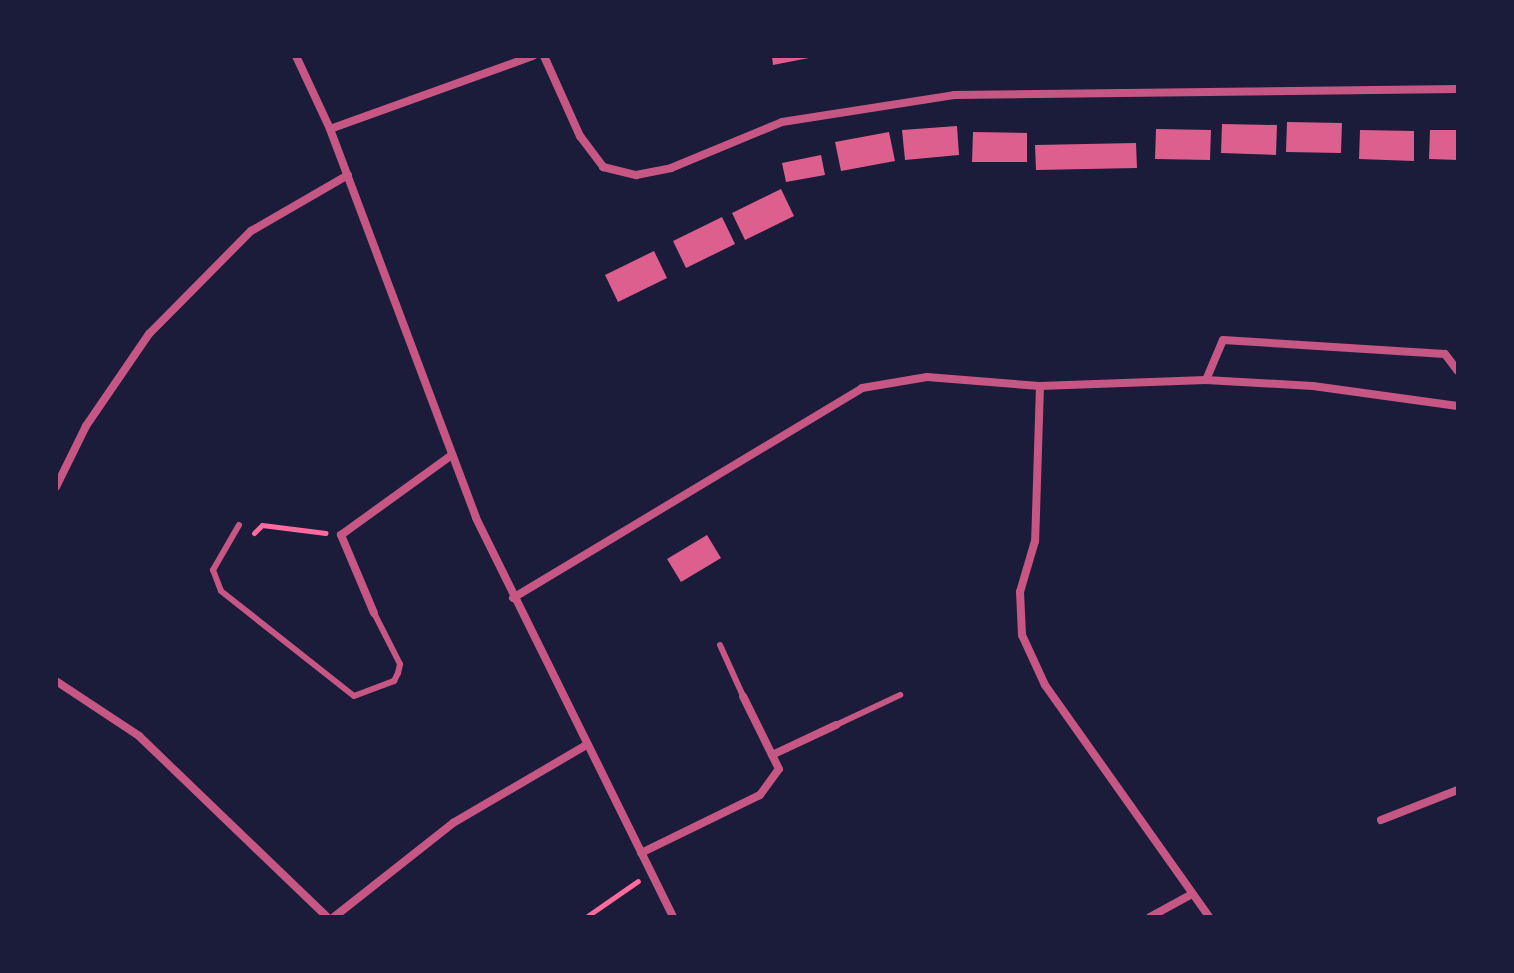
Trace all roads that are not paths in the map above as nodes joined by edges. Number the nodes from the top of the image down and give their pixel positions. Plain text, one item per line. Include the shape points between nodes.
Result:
1 (296, 56) edge
2 (533, 56) edge
3 (544, 56) edge
4 (1458, 89) edge
5 (330, 129) junction
6 (348, 175) junction
7 (1458, 371) edge
8 (1206, 380) junction
9 (1040, 386) junction
10 (1458, 406) edge
11 (452, 455) junction
12 (56, 487) edge
13 (239, 525) road end
14 (513, 598) junction
15 (374, 613) joint
16 (720, 645) dead end
17 (56, 681) edge
18 (900, 695) dead end
19 (743, 696) joint
20 (836, 725) joint
21 (585, 746) junction
22 (772, 755) junction
23 (1458, 790) edge
24 (1381, 820) dead end
25 (641, 853) junction
26 (1192, 894) junction
27 (327, 917) edge
28 (334, 917) edge
29 (673, 917) edge
30 (1150, 917) edge
31 (1209, 917) edge

1 - 5 street
2 - 5 street
3 - 4 street via 580,136 603,167 636,175 671,168 782,122 954,95
5 - 6 street
6 - 11 street
6 - 12 street via 251,231 149,334 86,426
7 - 8 street via 1445,354 1223,340
8 - 9 street
8 - 10 street via 1313,386
9 - 14 street via 927,377 862,388
9 - 26 street via 1035,541 1020,592 1022,635 1045,685
11 - 14 street
11 - 15 street via 341,535
13 - 15 lane via 213,570 221,591 354,696 394,681 398,673 400,664
14 - 21 street
16 - 19 lane
17 - 27 street via 139,736
18 - 20 lane
19 - 22 street
20 - 22 street
21 - 25 street
21 - 28 street via 453,823
22 - 25 street via 779,769 760,795
23 - 24 street
25 - 29 street
26 - 30 street
26 - 31 street

